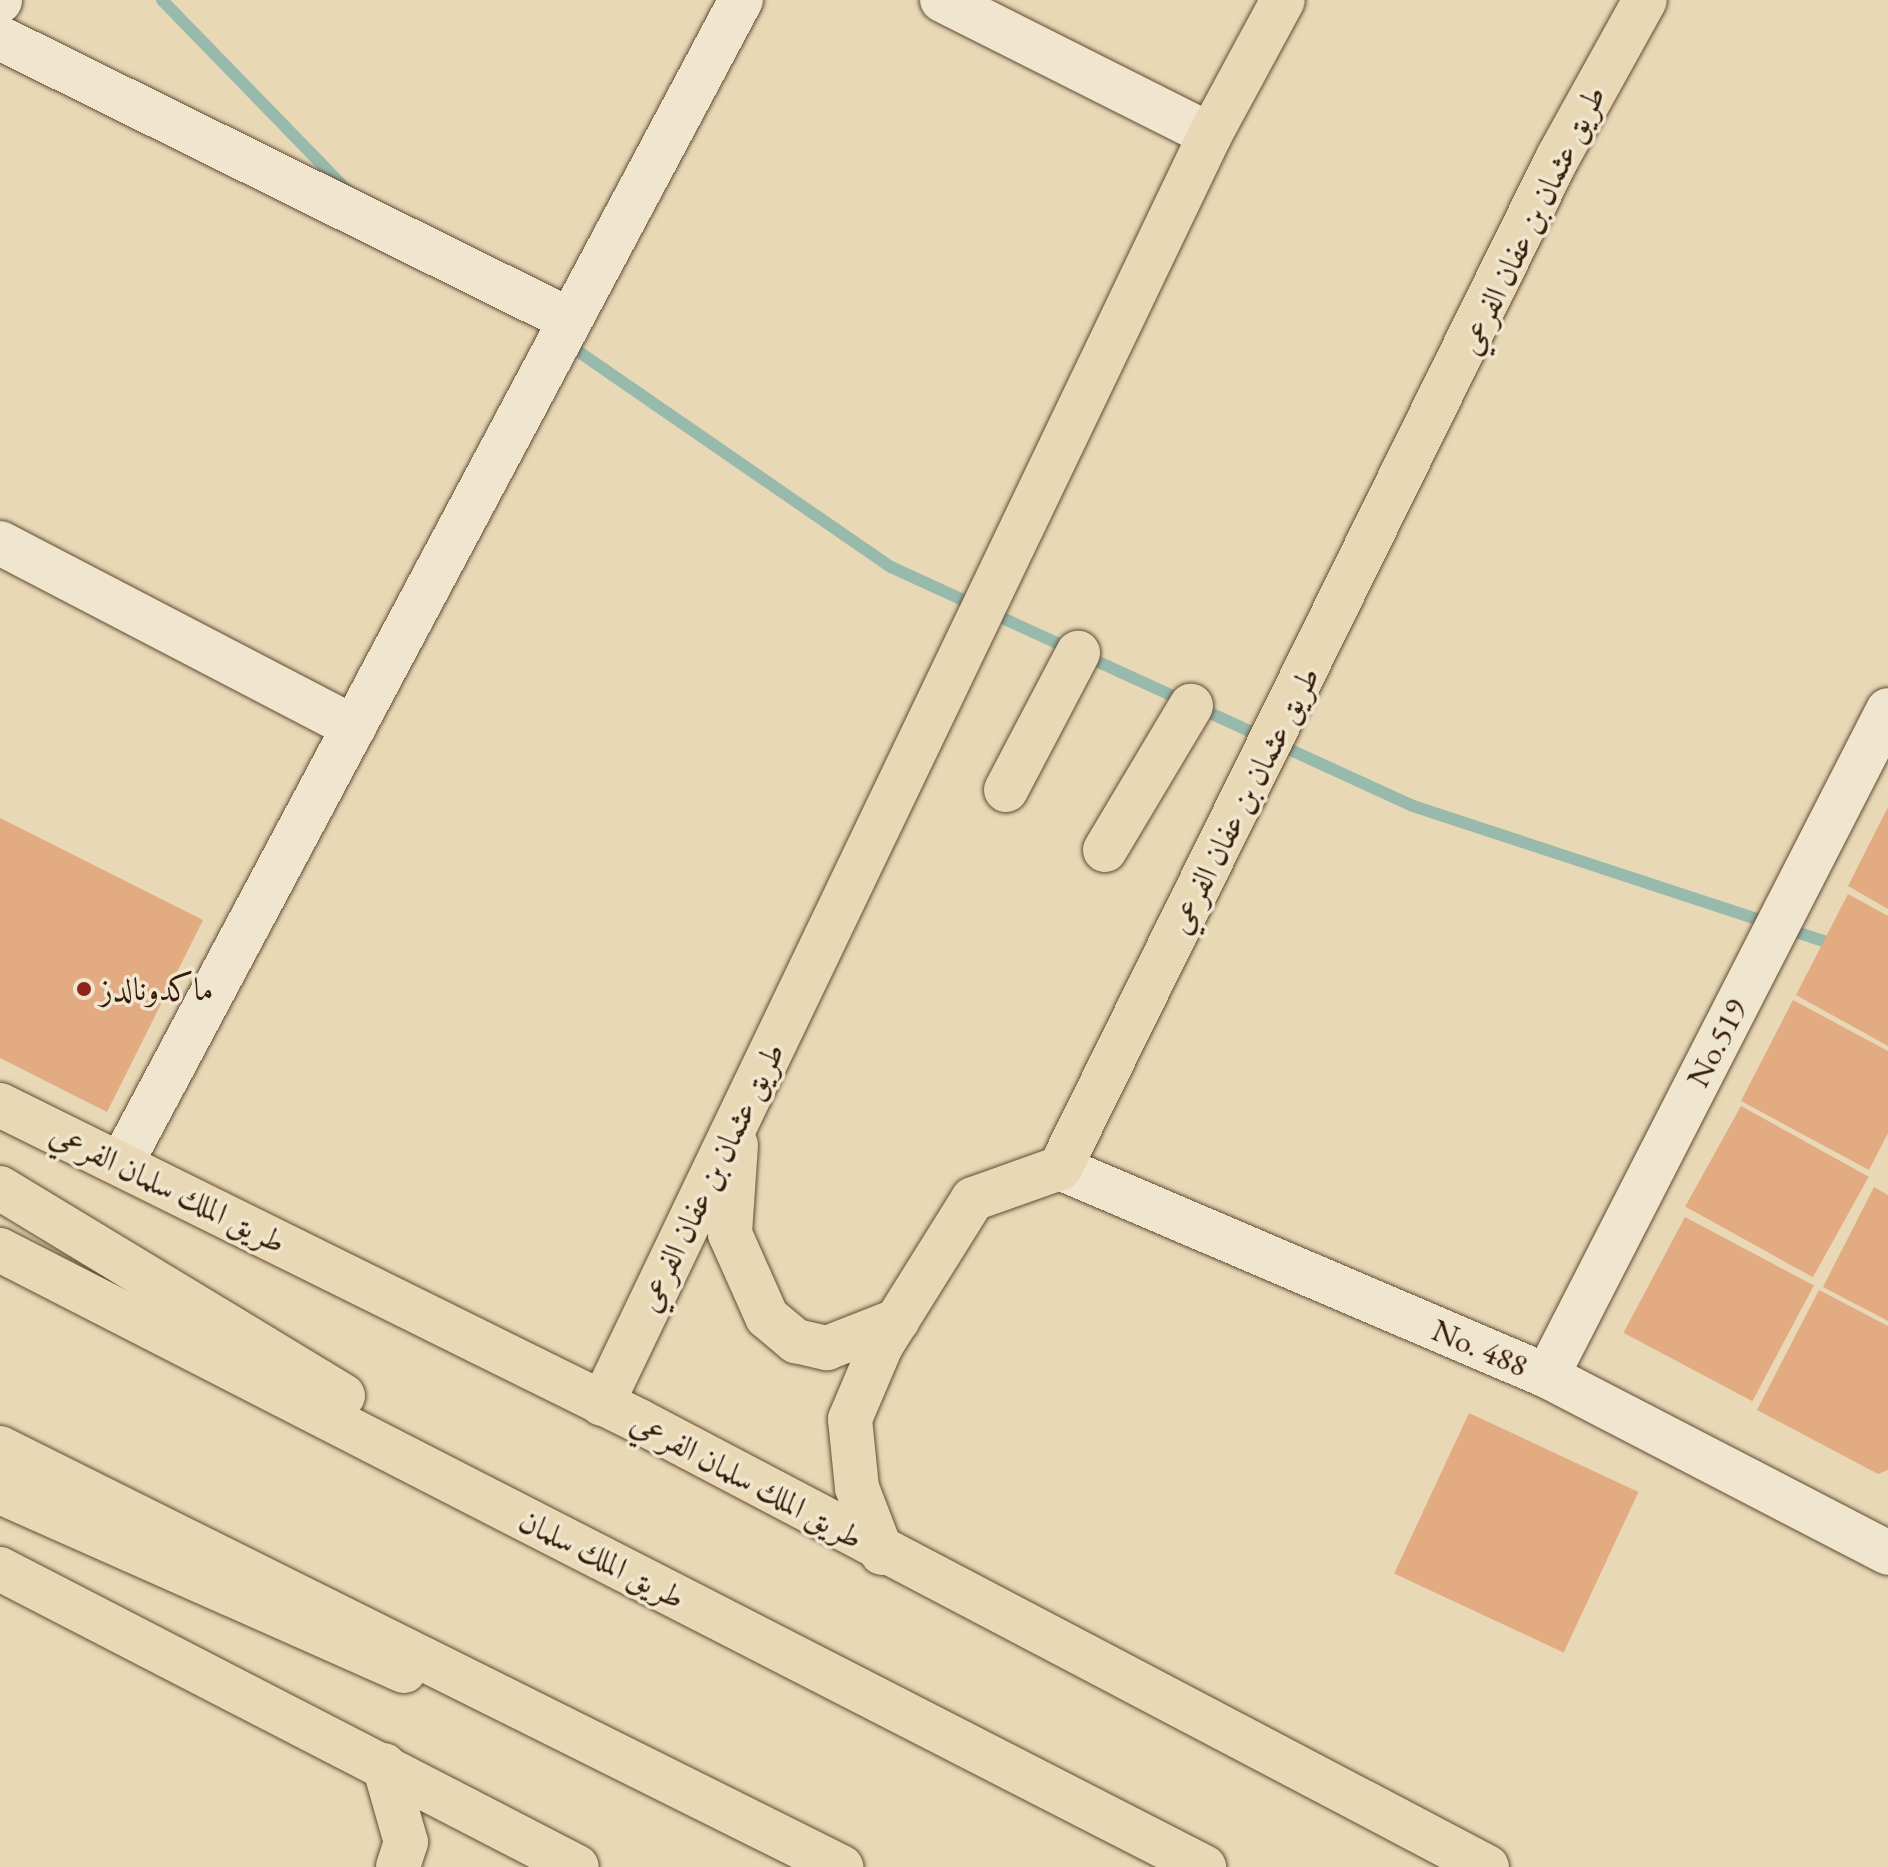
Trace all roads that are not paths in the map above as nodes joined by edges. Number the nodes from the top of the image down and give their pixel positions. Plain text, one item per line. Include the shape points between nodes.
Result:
1 (741, 0) edge
2 (942, 0) edge
3 (1283, 0) edge
4 (1645, 0) edge
5 (0, 38) edge
6 (1210, 135) junction
7 (570, 320) junction
8 (0, 543) edge
9 (1078, 653) dead end
10 (1191, 706) dead end
11 (1888, 710) edge
12 (354, 727) junction
13 (1006, 790) dead end
14 (1105, 850) dead end
15 (0, 1105) edge
16 (737, 1123) junction
17 (121, 1164) junction
18 (1060, 1168) junction
19 (0, 1188) edge
20 (0, 1250) edge
21 (898, 1320) junction
22 (1547, 1376) junction
23 (602, 1404) junction
24 (0, 1448) edge
25 (0, 1492) edge
26 (1887, 1549) edge
27 (882, 1553) junction
28 (0, 1569) edge
29 (667, 1592) junction
30 (384, 1765) junction
31 (796, 1844) junction
32 (398, 1867) edge
33 (577, 1867) edge
34 (841, 1867) edge
35 (1204, 1867) edge
36 (1487, 1867) edge

1 - 7 street
2 - 6 street
3 - 6 main road, طريق عثمان بن عفان الفرعي
4 - 18 main road, طريق عثمان بن عفان الفرعي via 1558,157 1427,435
5 - 7 street
6 - 16 main road, طريق عثمان بن عفان الفرعي
7 - 12 street
8 - 12 street
9 - 13 main road
10 - 14 main road
11 - 22 street, No.519
12 - 17 street
15 - 17 main road, طريق الملك سلمان الفرعي
16 - 21 main road via 730,1234 767,1317 796,1341 827,1348
16 - 23 main road, طريق عثمان بن عفان الفرعي
17 - 23 main road, طريق الملك سلمان الفرعي
18 - 21 main road via 973,1199
18 - 22 street, No. 488
19 - 29 main road
20 - 29 main road, طريق الملك سلمان
21 - 27 main road via 850,1419 857,1488
22 - 26 street, No. 488
23 - 27 main road, طريق الملك سلمان الفرعي
24 - 31 main road
25 - 31 main road
27 - 36 main road, طريق الملك سلمان الفرعي
28 - 30 main road
29 - 35 main road, طريق الملك سلمان
30 - 32 main road via 406,1842
30 - 33 main road
31 - 34 main road

